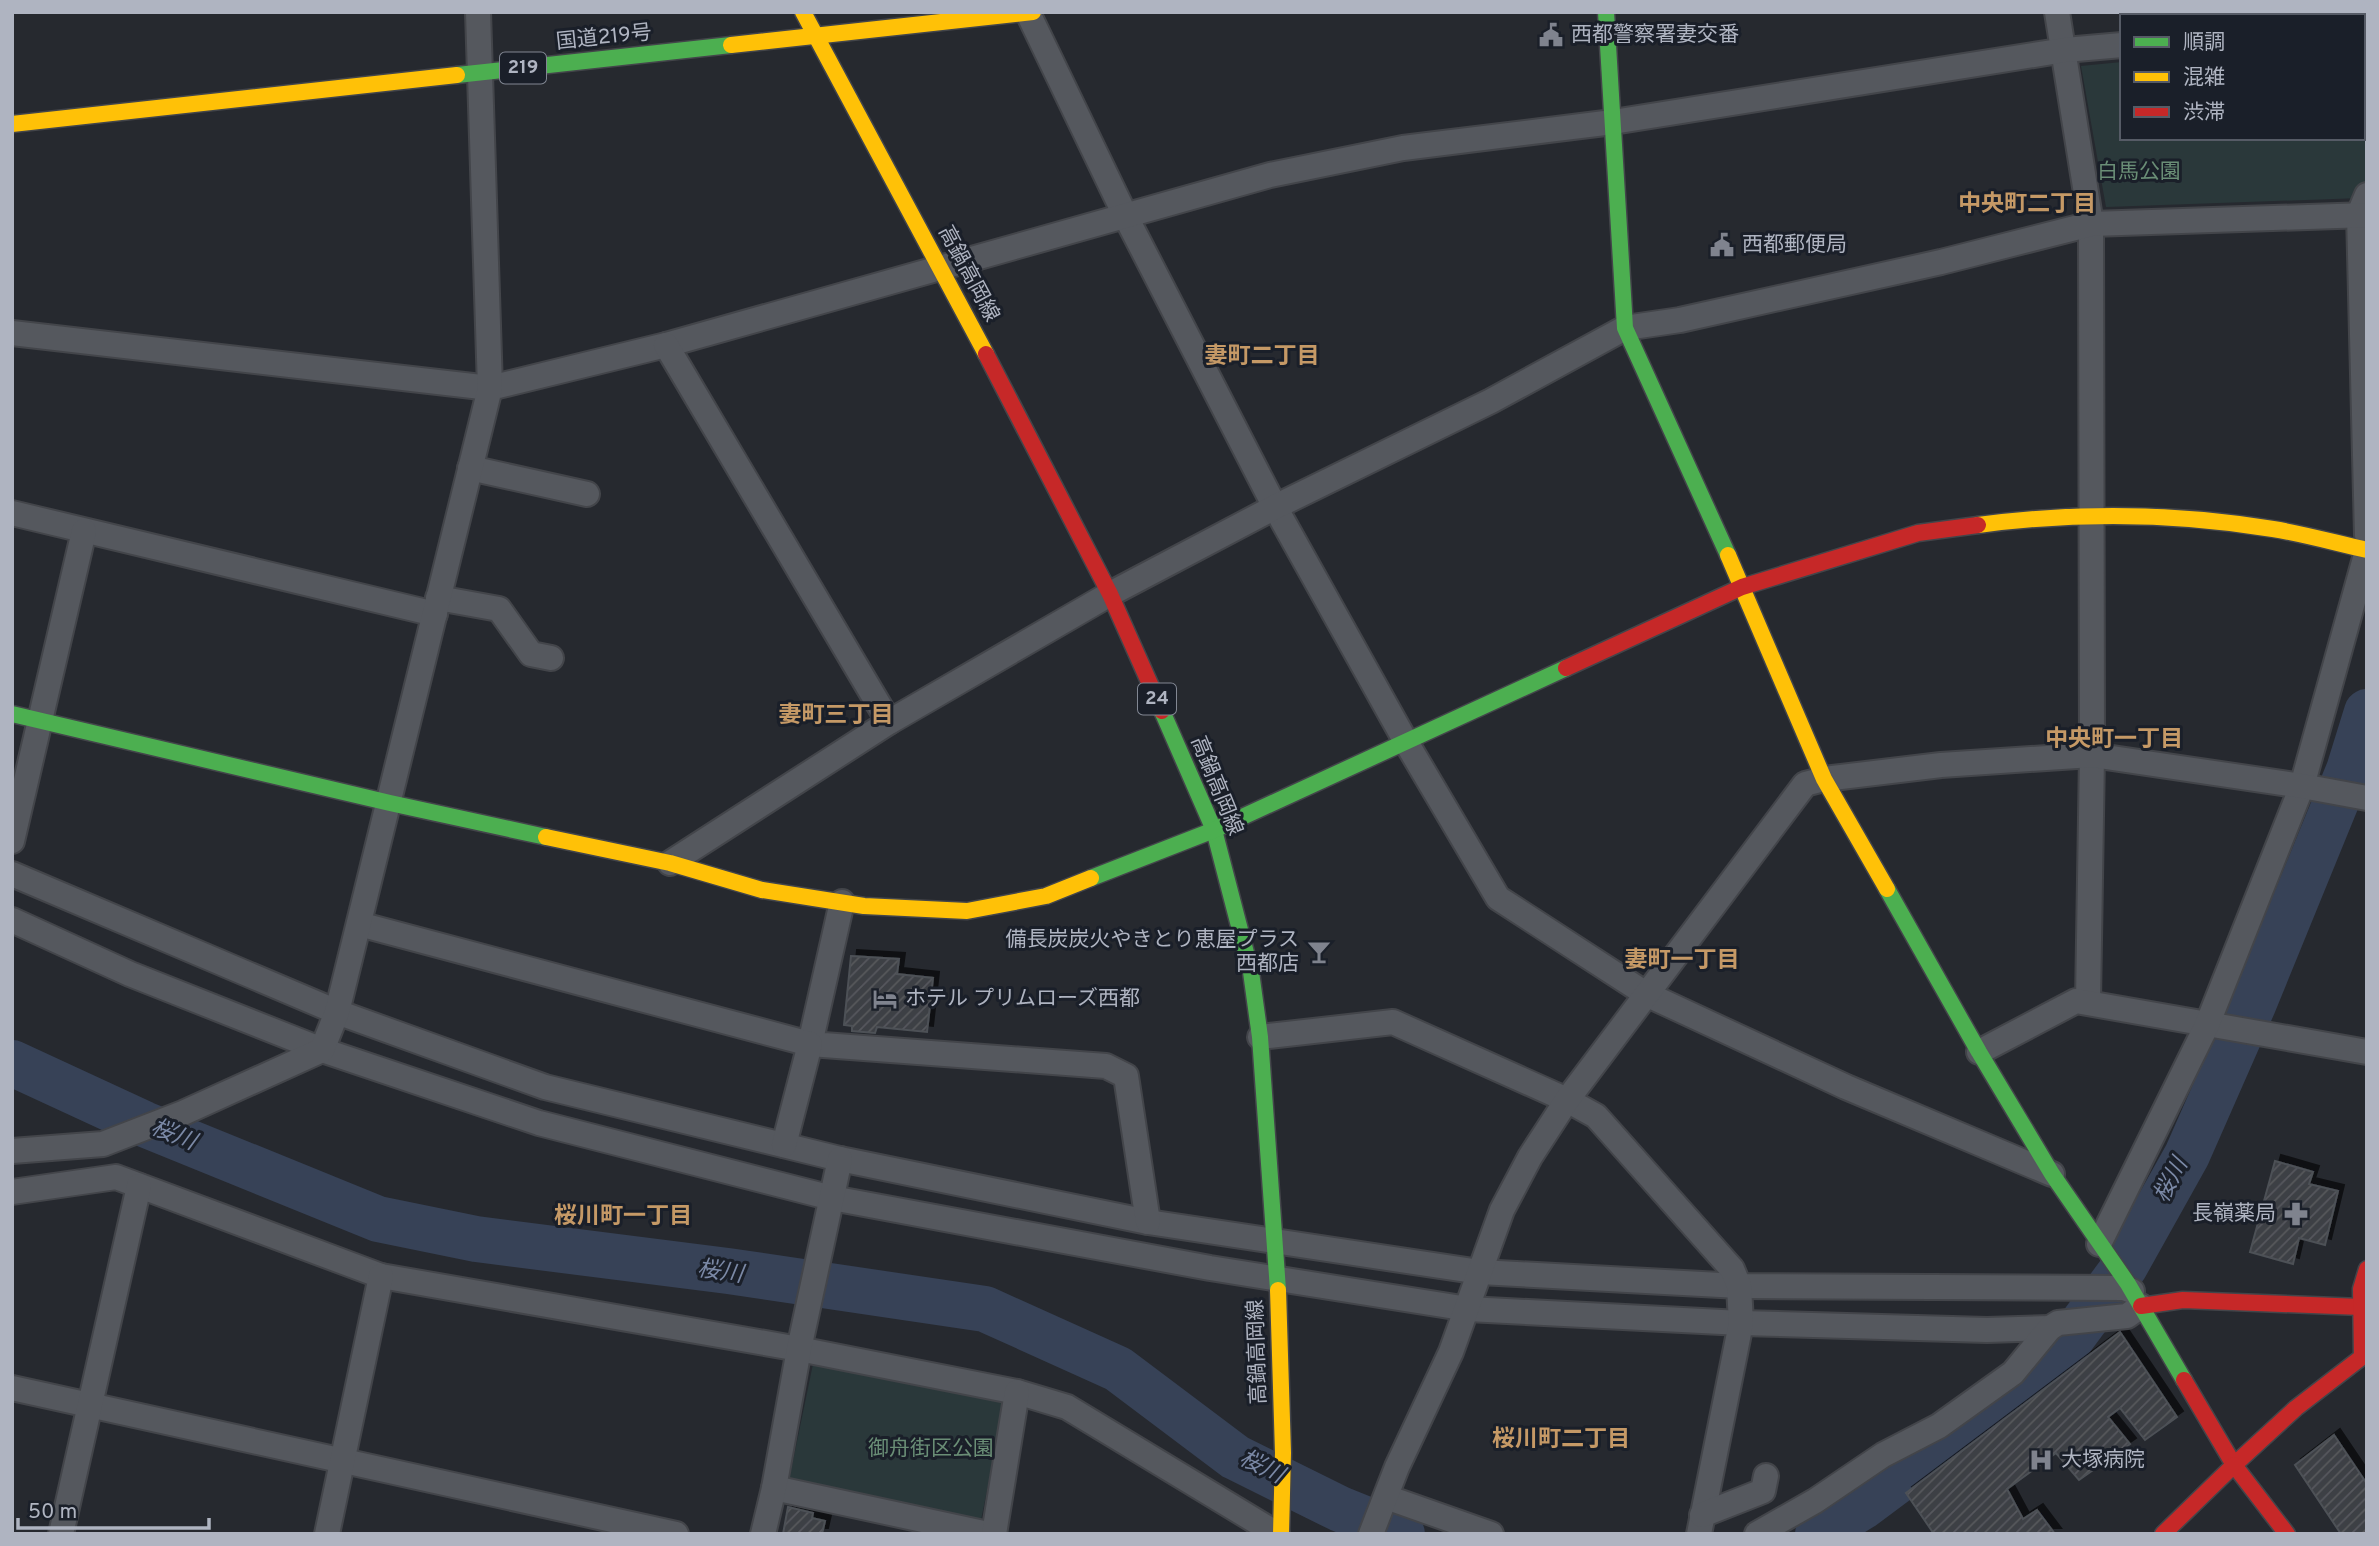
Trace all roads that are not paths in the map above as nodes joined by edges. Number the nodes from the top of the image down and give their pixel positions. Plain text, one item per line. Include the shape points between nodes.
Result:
1 (478, 12) edge
2 (803, 12) edge
3 (1606, 12) edge
4 (2057, 12) edge
5 (1031, 13) edge
6 (817, 35) junction
7 (2120, 45) edge
8 (2064, 50) junction
9 (480, 73) junction
10 (1613, 122) junction
11 (12, 124) edge
12 (2364, 208) edge
13 (1126, 217) junction
14 (2091, 224) junction
15 (942, 269) junction
16 (1625, 328) junction
17 (12, 333) edge
18 (666, 345) junction
19 (489, 388) junction
20 (470, 468) junction
21 (587, 494) dead end
22 (1275, 507) junction
23 (12, 513) edge
24 (2091, 516) junction
25 (84, 531) junction
26 (2367, 535) edge
27 (2367, 550) edge
28 (1742, 587) junction
29 (1110, 594) junction
30 (436, 606) junction
31 (551, 658) dead end
32 (12, 714) edge
33 (41, 721) junction
34 (888, 722) junction
35 (1406, 742) junction
36 (2092, 755) junction
37 (1824, 779) junction
38 (2307, 788) junction
39 (2366, 798) edge
40 (390, 803) junction
41 (1214, 830) junction
42 (12, 841) edge
43 (670, 863) junction
44 (12, 874) edge
45 (842, 902) junction
46 (12, 920) edge
47 (359, 925) junction
48 (1646, 995) junction
49 (2088, 1002) junction
50 (337, 1012) junction
51 (2212, 1026) junction
52 (1260, 1037) junction
53 (810, 1044) junction
54 (322, 1049) junction
55 (1979, 1052) junction
56 (2367, 1052) edge
57 (1567, 1100) junction
58 (784, 1145) junction
59 (12, 1151) edge
60 (840, 1159) junction
61 (2052, 1174) junction
62 (139, 1186) junction
63 (12, 1192) edge
64 (832, 1198) junction
65 (1148, 1222) junction
66 (1276, 1242) junction
67 (2102, 1248) junction
68 (2367, 1269) edge
69 (1480, 1272) junction
70 (381, 1276) junction
71 (1276, 1279) junction
72 (1739, 1286) junction
73 (2130, 1297) junction
74 (2361, 1307) junction
75 (1468, 1309) junction
76 (1741, 1322) junction
77 (2054, 1326) junction
78 (799, 1349) junction
79 (2365, 1357) edge
80 (12, 1388) edge
81 (1017, 1392) junction
82 (90, 1405) junction
83 (342, 1460) junction
84 (2234, 1465) junction
85 (1766, 1476) dead end
86 (774, 1488) junction
87 (1384, 1503) junction
88 (1700, 1524) edge
89 (1280, 1531) edge
90 (61, 1534) edge
91 (327, 1534) edge
92 (676, 1534) edge
93 (763, 1534) edge
94 (988, 1534) edge
95 (994, 1534) edge
96 (1371, 1534) edge
97 (1491, 1534) edge
98 (1756, 1534) edge
99 (2163, 1534) edge
100 (2287, 1534) edge

1 - 9 street
2 - 6 main road, 高鍋高岡線 / 24
3 - 10 main road
4 - 8 street
5 - 6 main road, 国道219号 / 219
5 - 13 street
6 - 9 main road, 国道219号 / 219
6 - 15 main road, 高鍋高岡線 / 24
7 - 8 street
8 - 10 street
8 - 14 street
9 - 11 main road, 国道219号 / 219
9 - 19 street
10 - 13 street via 1403,148 1270,175
10 - 16 main road
12 - 14 street
12 - 26 street
13 - 15 street
13 - 22 street
14 - 16 street via 1941,262
14 - 24 street
15 - 18 street
15 - 29 main road, 高鍋高岡線 / 24
16 - 22 street via 1492,401
16 - 28 main road
17 - 19 street
18 - 19 street
18 - 34 street
19 - 20 street
20 - 21 street
20 - 30 street
22 - 29 street
22 - 35 street
23 - 25 street
24 - 27 main road via 2165,517 2273,529
24 - 28 main road via 1918,533
24 - 36 street
25 - 30 street
25 - 33 street
27 - 38 street
28 - 35 main road
28 - 37 main road
29 - 34 street
29 - 41 main road, 高鍋高岡線 / 24
30 - 31 street via 499,609 531,654
30 - 40 street
32 - 33 main road
33 - 40 main road
33 - 42 street
34 - 43 street
35 - 41 main road
35 - 48 street via 1498,898
36 - 37 street via 1941,765
36 - 38 street
36 - 49 street
37 - 48 street via 1805,784
37 - 55 main road
38 - 39 street
38 - 51 street
40 - 43 main road
40 - 47 street
41 - 45 main road via 1046,896 967,911
41 - 52 main road, 高鍋高岡線 / 24 via 1251,972
43 - 45 main road via 762,890
44 - 50 street
45 - 53 street
46 - 54 street via 130,974
47 - 50 street
47 - 53 street
48 - 57 street
48 - 61 street
49 - 51 street
49 - 55 street via 2076,1001
50 - 54 street
50 - 58 street via 545,1087
51 - 56 street
51 - 67 street
52 - 57 street via 1393,1022
52 - 66 main road, 高鍋高岡線 / 24
53 - 58 street
53 - 65 street via 1106,1066 1126,1076
54 - 59 street via 103,1144
54 - 64 street via 540,1123
55 - 61 main road
57 - 69 street via 1502,1210
57 - 72 street via 1596,1116 1732,1269
58 - 60 street
60 - 64 street
60 - 65 street
61 - 67 main road
62 - 63 street via 116,1177
62 - 70 street
62 - 82 street
64 - 71 street
64 - 78 street
65 - 66 street
66 - 69 street
66 - 71 main road, 高鍋高岡線 / 24
67 - 73 main road
68 - 74 main road
69 - 72 street
69 - 75 street
70 - 78 street
70 - 83 street
71 - 75 street
71 - 89 main road, 高鍋高岡線 / 24 via 1283,1452
72 - 73 street via 2057,1289
72 - 76 street
73 - 74 main road
73 - 77 street
73 - 84 main road
74 - 79 main road
75 - 76 street
75 - 87 street
76 - 77 street via 1987,1330
76 - 88 street
77 - 98 street via 2013,1373 1939,1426 1882,1455 1815,1502
78 - 81 street
78 - 86 street
79 - 84 main road via 2296,1408
80 - 82 street
81 - 89 street via 1067,1408
81 - 95 street
82 - 83 street
82 - 90 street
83 - 91 street
83 - 92 street
84 - 99 main road
84 - 100 main road
85 - 88 street via 1763,1491
86 - 93 street
86 - 94 street
87 - 96 street
87 - 97 street

